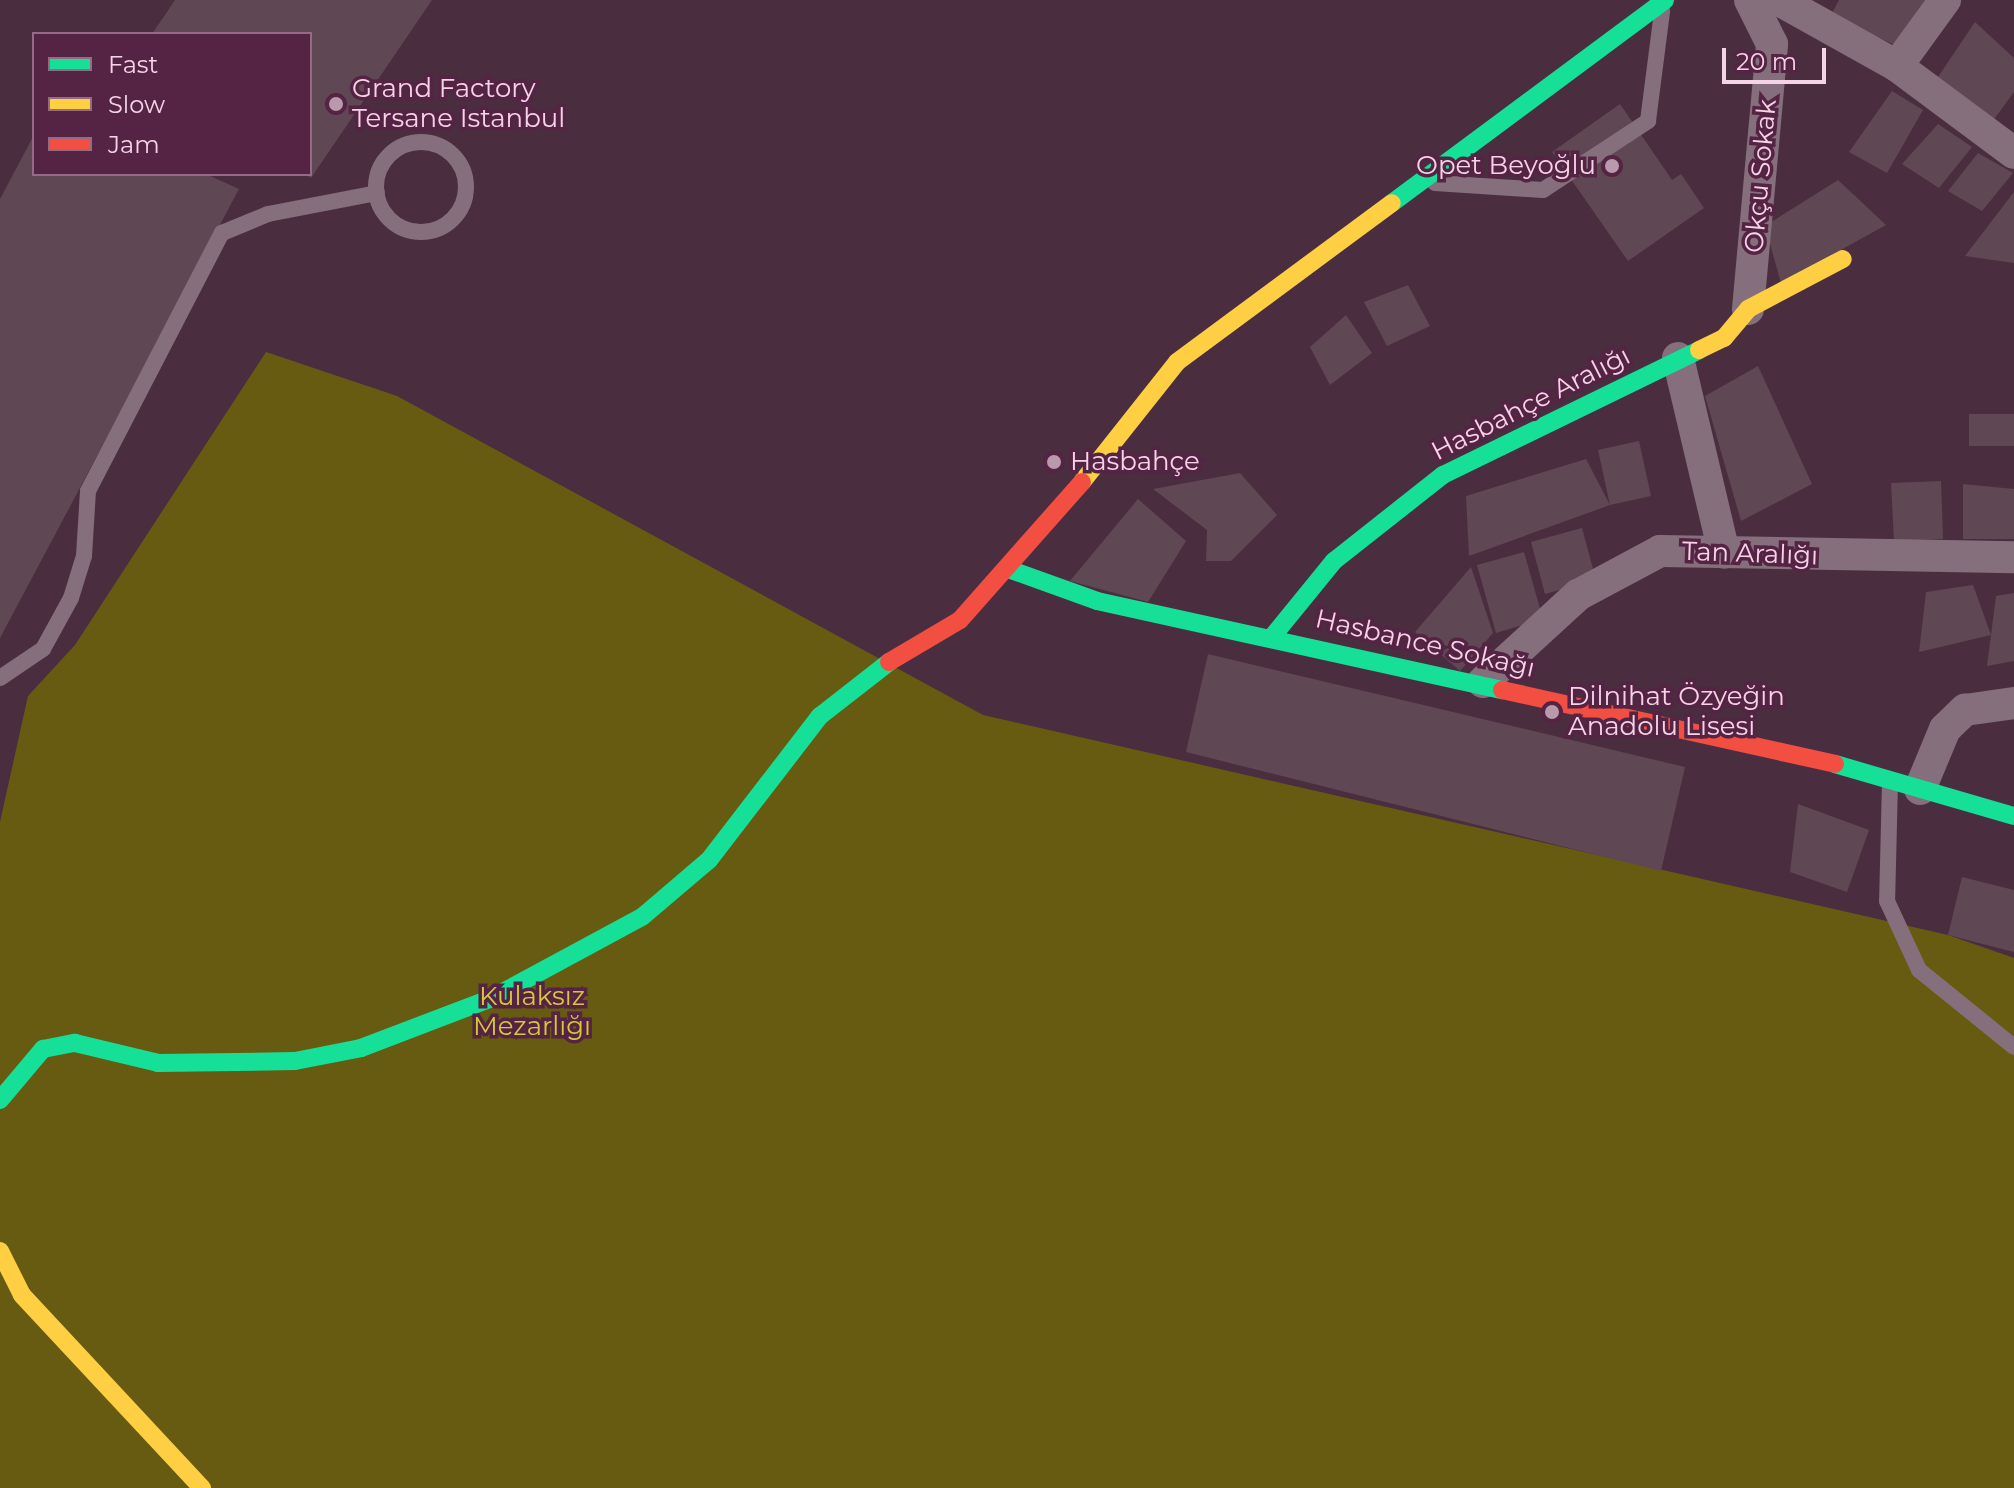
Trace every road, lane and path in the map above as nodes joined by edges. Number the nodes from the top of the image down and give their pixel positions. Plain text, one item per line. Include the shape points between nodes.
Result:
1 (1750, 0) edge
2 (1779, 0) edge
3 (1945, 0) edge
4 (1664, 1) edge
5 (1897, 66) junction
6 (2014, 153) edge
7 (1414, 181) junction
8 (377, 193) junction
9 (1843, 259) dead end
10 (1748, 309) junction
11 (1678, 358) junction
12 (1724, 553) junction
13 (2014, 557) edge
14 (1011, 570) junction
15 (1272, 637) junction
16 (0, 678) edge
17 (1483, 682) junction
18 (2014, 703) edge
19 (1905, 785) junction
20 (2014, 816) edge
21 (2014, 1047) edge
22 (0, 1100) edge
23 (0, 1251) edge
24 (201, 1488) edge

1 - 10 street, Okçu Sokak via 1772,44
2 - 5 street
3 - 5 street
4 - 7 street
4 - 7 lane via 1648,121 1543,190
5 - 6 street
7 - 14 street via 1177,362
8 - 8 lane via 392,222 430,233 448,224 467,189 451,152 412,142 380,166
8 - 16 lane via 268,214 222,233 88,491 84,556 71,598 43,649
9 - 10 street, Hasbahçe Aralığı
10 - 11 street, Hasbahçe Aralığı via 1724,338
11 - 12 street
11 - 15 street, Hasbahçe Aralığı via 1443,475 1334,561
12 - 13 street, Tan Aralığı
12 - 17 street, Tan Aralığı via 1660,551 1578,595
14 - 15 street, Hasbance Sokağı via 1097,601
14 - 22 street via 960,620 876,670 820,716 709,860 642,917 492,998 361,1048 295,1061 158,1063 75,1043 43,1049
15 - 17 street, Hasbance Sokağı
17 - 19 street, Hasbance Sokağı
18 - 19 street via 1965,710
19 - 20 street, Hasbance Sokağı
19 - 21 lane via 1887,901 1919,970
23 - 24 street via 22,1295

